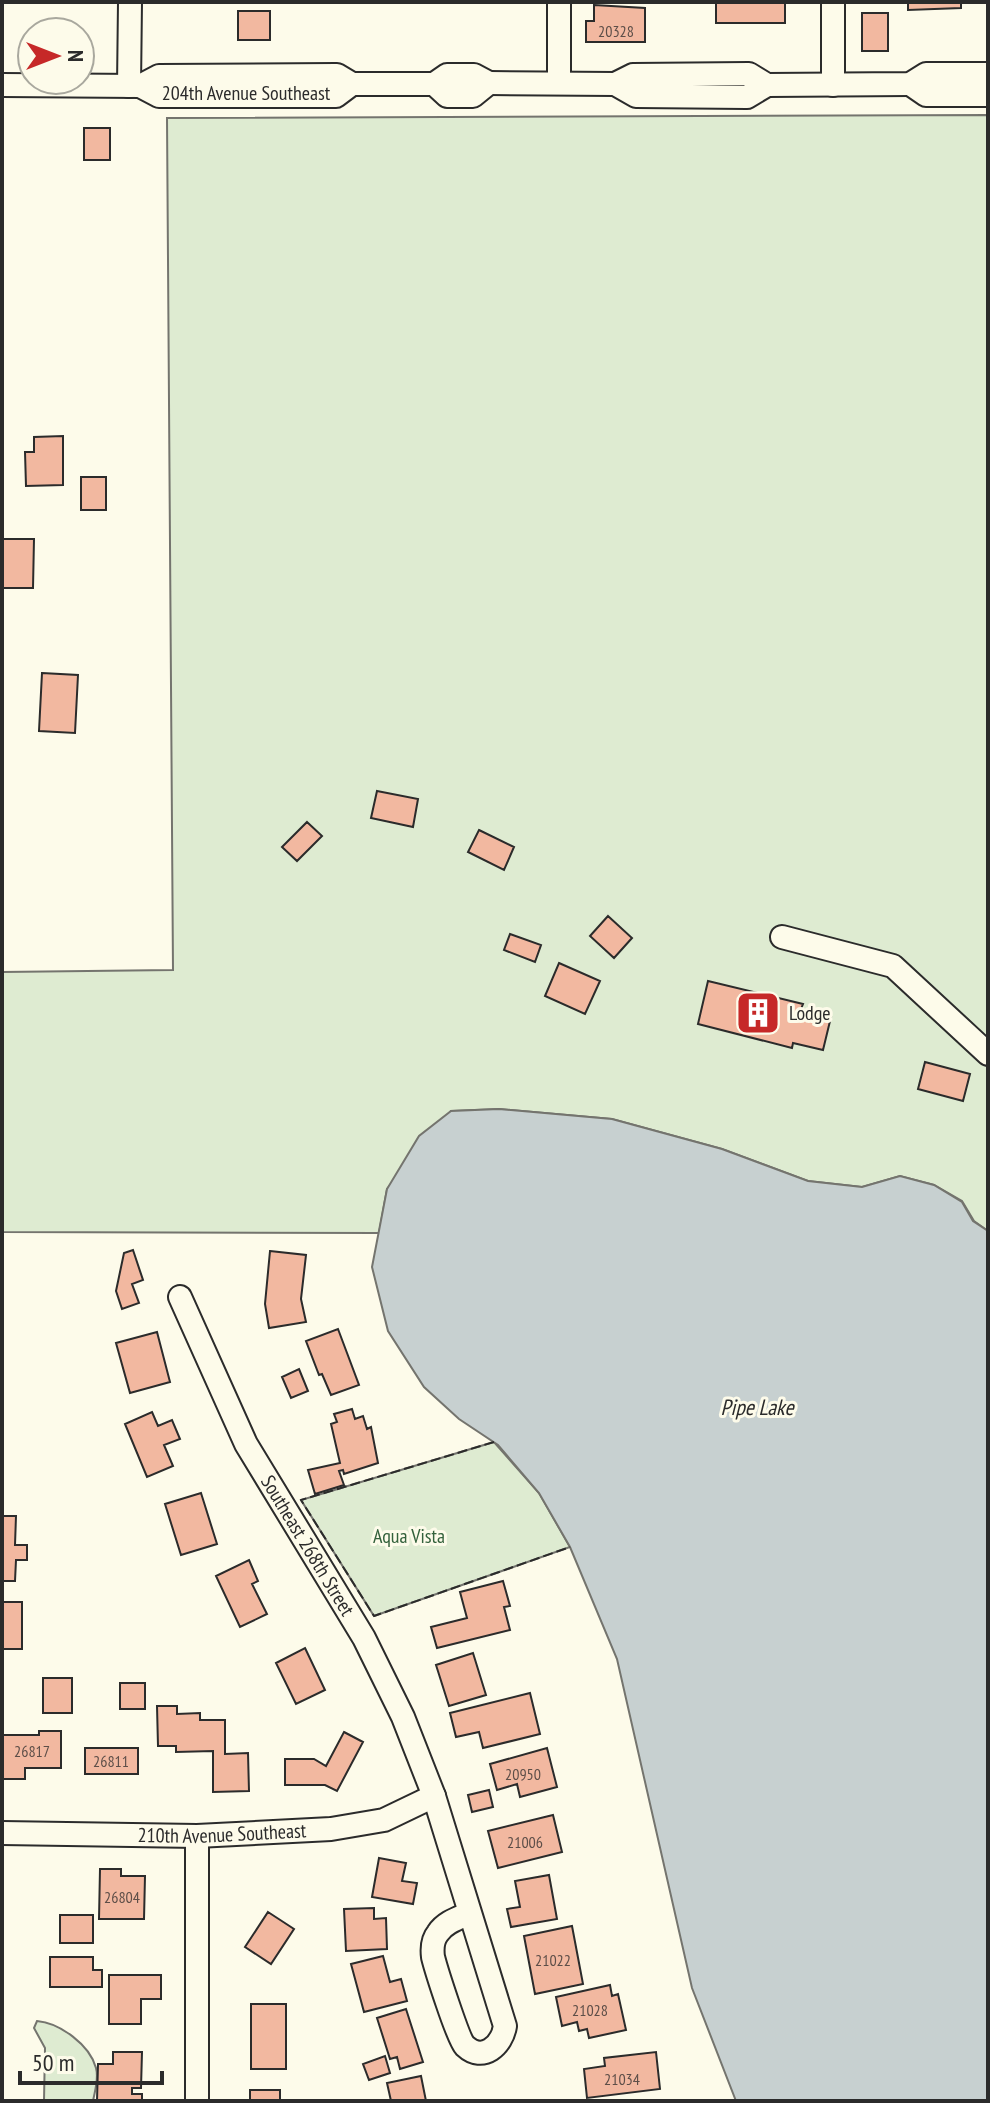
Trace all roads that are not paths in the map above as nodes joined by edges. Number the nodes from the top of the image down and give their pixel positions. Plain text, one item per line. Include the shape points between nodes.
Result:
1 (130, 2) edge
2 (559, 2) edge
3 (833, 2) edge
4 (988, 74) edge
5 (559, 83) junction
6 (910, 84) junction
7 (2, 85) edge
8 (833, 85) junction
9 (134, 86) junction
10 (988, 95) edge
11 (782, 937) dead end
12 (988, 1054) edge
13 (180, 1297) dead end
14 (434, 1796) junction
15 (2, 1833) edge
16 (197, 1836) junction
17 (470, 1913) junction
18 (197, 2101) edge

1 - 9 street
2 - 5 street
3 - 8 street
4 - 6 street, 204th Avenue Southeast via 926,74
5 - 8 street, 204th Avenue Southeast via 615,84 636,96 747,97 767,85
5 - 9 street, 204th Avenue Southeast via 489,83 473,96 447,96 434,84 352,84 336,96 159,96
6 - 8 street, 204th Avenue Southeast
6 - 10 street, 204th Avenue Southeast via 926,95
7 - 9 street, 204th Avenue Southeast
11 - 12 street via 893,966
13 - 14 street, Southeast 268th Street via 246,1444 364,1638
14 - 16 street, 210th Avenue Southeast via 371,1824
14 - 17 street, Southeast 268th Street
15 - 16 street, 210th Avenue Southeast
16 - 18 street
17 - 17 street, Southeast 268th Street via 505,2026 501,2041 481,2052 461,2040 433,1958 439,1930

